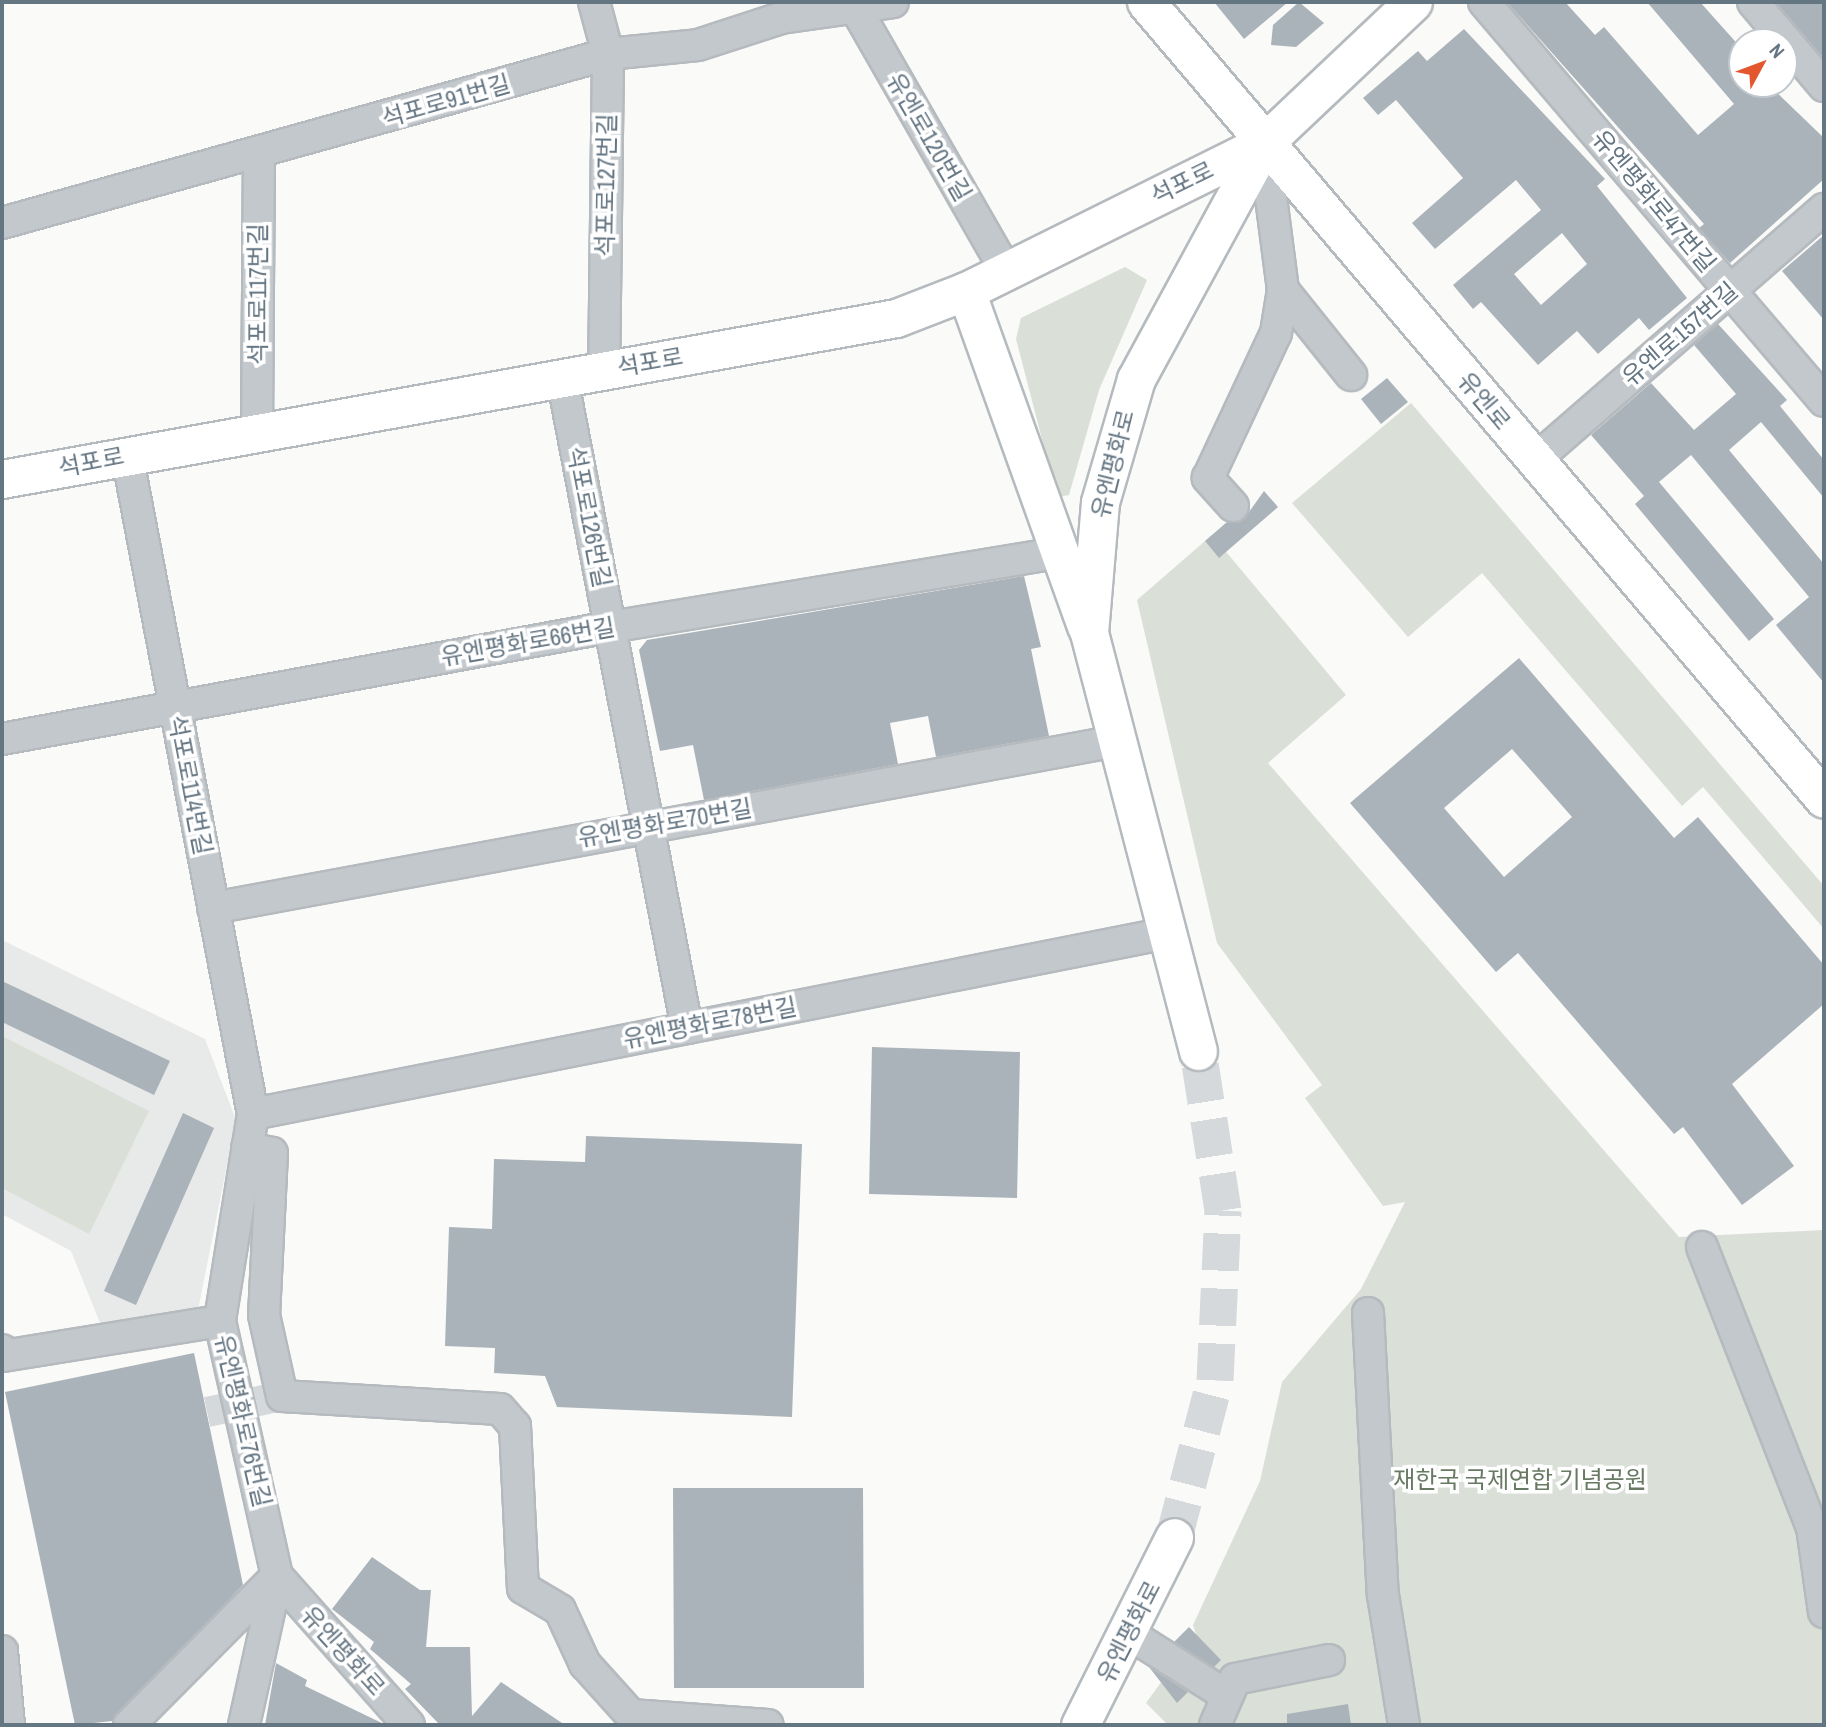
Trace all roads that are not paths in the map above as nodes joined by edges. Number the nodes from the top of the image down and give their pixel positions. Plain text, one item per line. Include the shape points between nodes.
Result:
1 (594, 2) edge
2 (893, 2) edge
3 (1146, 2) edge
4 (1413, 2) edge
5 (1484, 2) edge
6 (1753, 2) edge
7 (854, 5) edge
8 (608, 54) junction
9 (1824, 86) edge
10 (1264, 143) junction
11 (259, 156) junction
12 (1824, 209) edge
13 (2, 223) edge
14 (1006, 271) junction
15 (1283, 290) junction
16 (1730, 290) junction
17 (966, 291) junction
18 (604, 370) junction
19 (1351, 375) dead end
20 (562, 377) junction
21 (1824, 401) edge
22 (257, 432) junction
23 (127, 455) junction
24 (1535, 460) junction
25 (2, 479) edge
26 (1233, 506) dead end
27 (1056, 553) junction
28 (610, 627) junction
29 (1088, 633) junction
30 (175, 707) junction
31 (2, 739) edge
32 (1117, 741) junction
33 (1824, 799) edge
34 (648, 826) junction
35 (213, 908) junction
36 (1167, 933) junction
37 (687, 1028) junction
38 (1198, 1052) tunnel mouth
39 (253, 1114) junction
40 (247, 1148) junction
41 (1702, 1247) dead end
42 (1368, 1313) dead end
43 (220, 1321) junction
44 (2, 1350) edge
45 (1174, 1537) tunnel mouth
46 (277, 1576) junction
47 (1824, 1612) edge
48 (1131, 1635) junction
49 (2, 1651) edge
50 (1329, 1660) dead end
51 (1226, 1695) junction
52 (9, 1725) edge
53 (129, 1725) edge
54 (244, 1725) edge
55 (410, 1725) edge
56 (768, 1725) edge
57 (1080, 1725) edge
58 (1215, 1725) edge
59 (1404, 1725) edge

1 - 8 street, 석포로127번길
2 - 7 street, 석포로91번길
3 - 10 main road, 유엔로
4 - 10 main road, 유엔평화로
5 - 16 street, 유엔평화로47번길
6 - 9 street
7 - 8 street, 석포로91번길 via 781,18 698,45
7 - 14 street, 유엔로120번길
8 - 11 street, 석포로91번길
8 - 18 street, 석포로127번길
10 - 14 main road, 석포로
10 - 15 street
10 - 24 main road, 유엔로
10 - 29 main road, 유엔평화로 via 1136,379 1100,502
11 - 13 street, 석포로91번길
11 - 22 street, 석포로117번길
12 - 16 street, 유엔로157번길
14 - 17 main road, 석포로
15 - 19 street
15 - 26 street via 1276,333 1208,478
16 - 21 street, 유엔평화로47번길
16 - 24 street, 유엔로157번길
17 - 18 main road, 석포로 via 896,317
17 - 27 main road
18 - 20 main road, 석포로
20 - 22 main road, 석포로
20 - 28 street, 석포로126번길
22 - 23 main road, 석포로
23 - 25 main road, 석포로
23 - 30 street, 석포로114번길
24 - 33 main road, 유엔로
27 - 28 street, 유엔평화로66번길
27 - 29 main road
28 - 30 street, 유엔평화로66번길
28 - 34 street, 석포로126번길
29 - 32 main road, 유엔평화로
30 - 31 street, 유엔평화로66번길
30 - 35 street, 석포로114번길
32 - 34 street, 유엔평화로70번길
32 - 36 main road, 유엔평화로
34 - 35 street, 유엔평화로70번길
34 - 37 street, 석포로126번길
35 - 39 street, 석포로114번길
36 - 37 street, 유엔평화로78번길
36 - 38 main road, 유엔평화로
37 - 39 street, 유엔평화로78번길
39 - 40 street, 유엔평화로76번길
40 - 43 street, 유엔평화로76번길
40 - 56 street via 272,1153 264,1315 282,1396 500,1409 515,1426 523,1588 560,1610 584,1664 631,1715
41 - 47 street via 1812,1527
42 - 59 street via 1383,1595
43 - 44 street via 3,1356
43 - 46 street, 유엔평화로76번길
45 - 48 main road, 유엔평화로
46 - 53 street
46 - 54 street, 유엔평화로76번길
46 - 55 street, 유엔평화로
48 - 51 street
48 - 57 main road, 유엔평화로
49 - 52 street
50 - 51 street via 1235,1679
51 - 58 street

